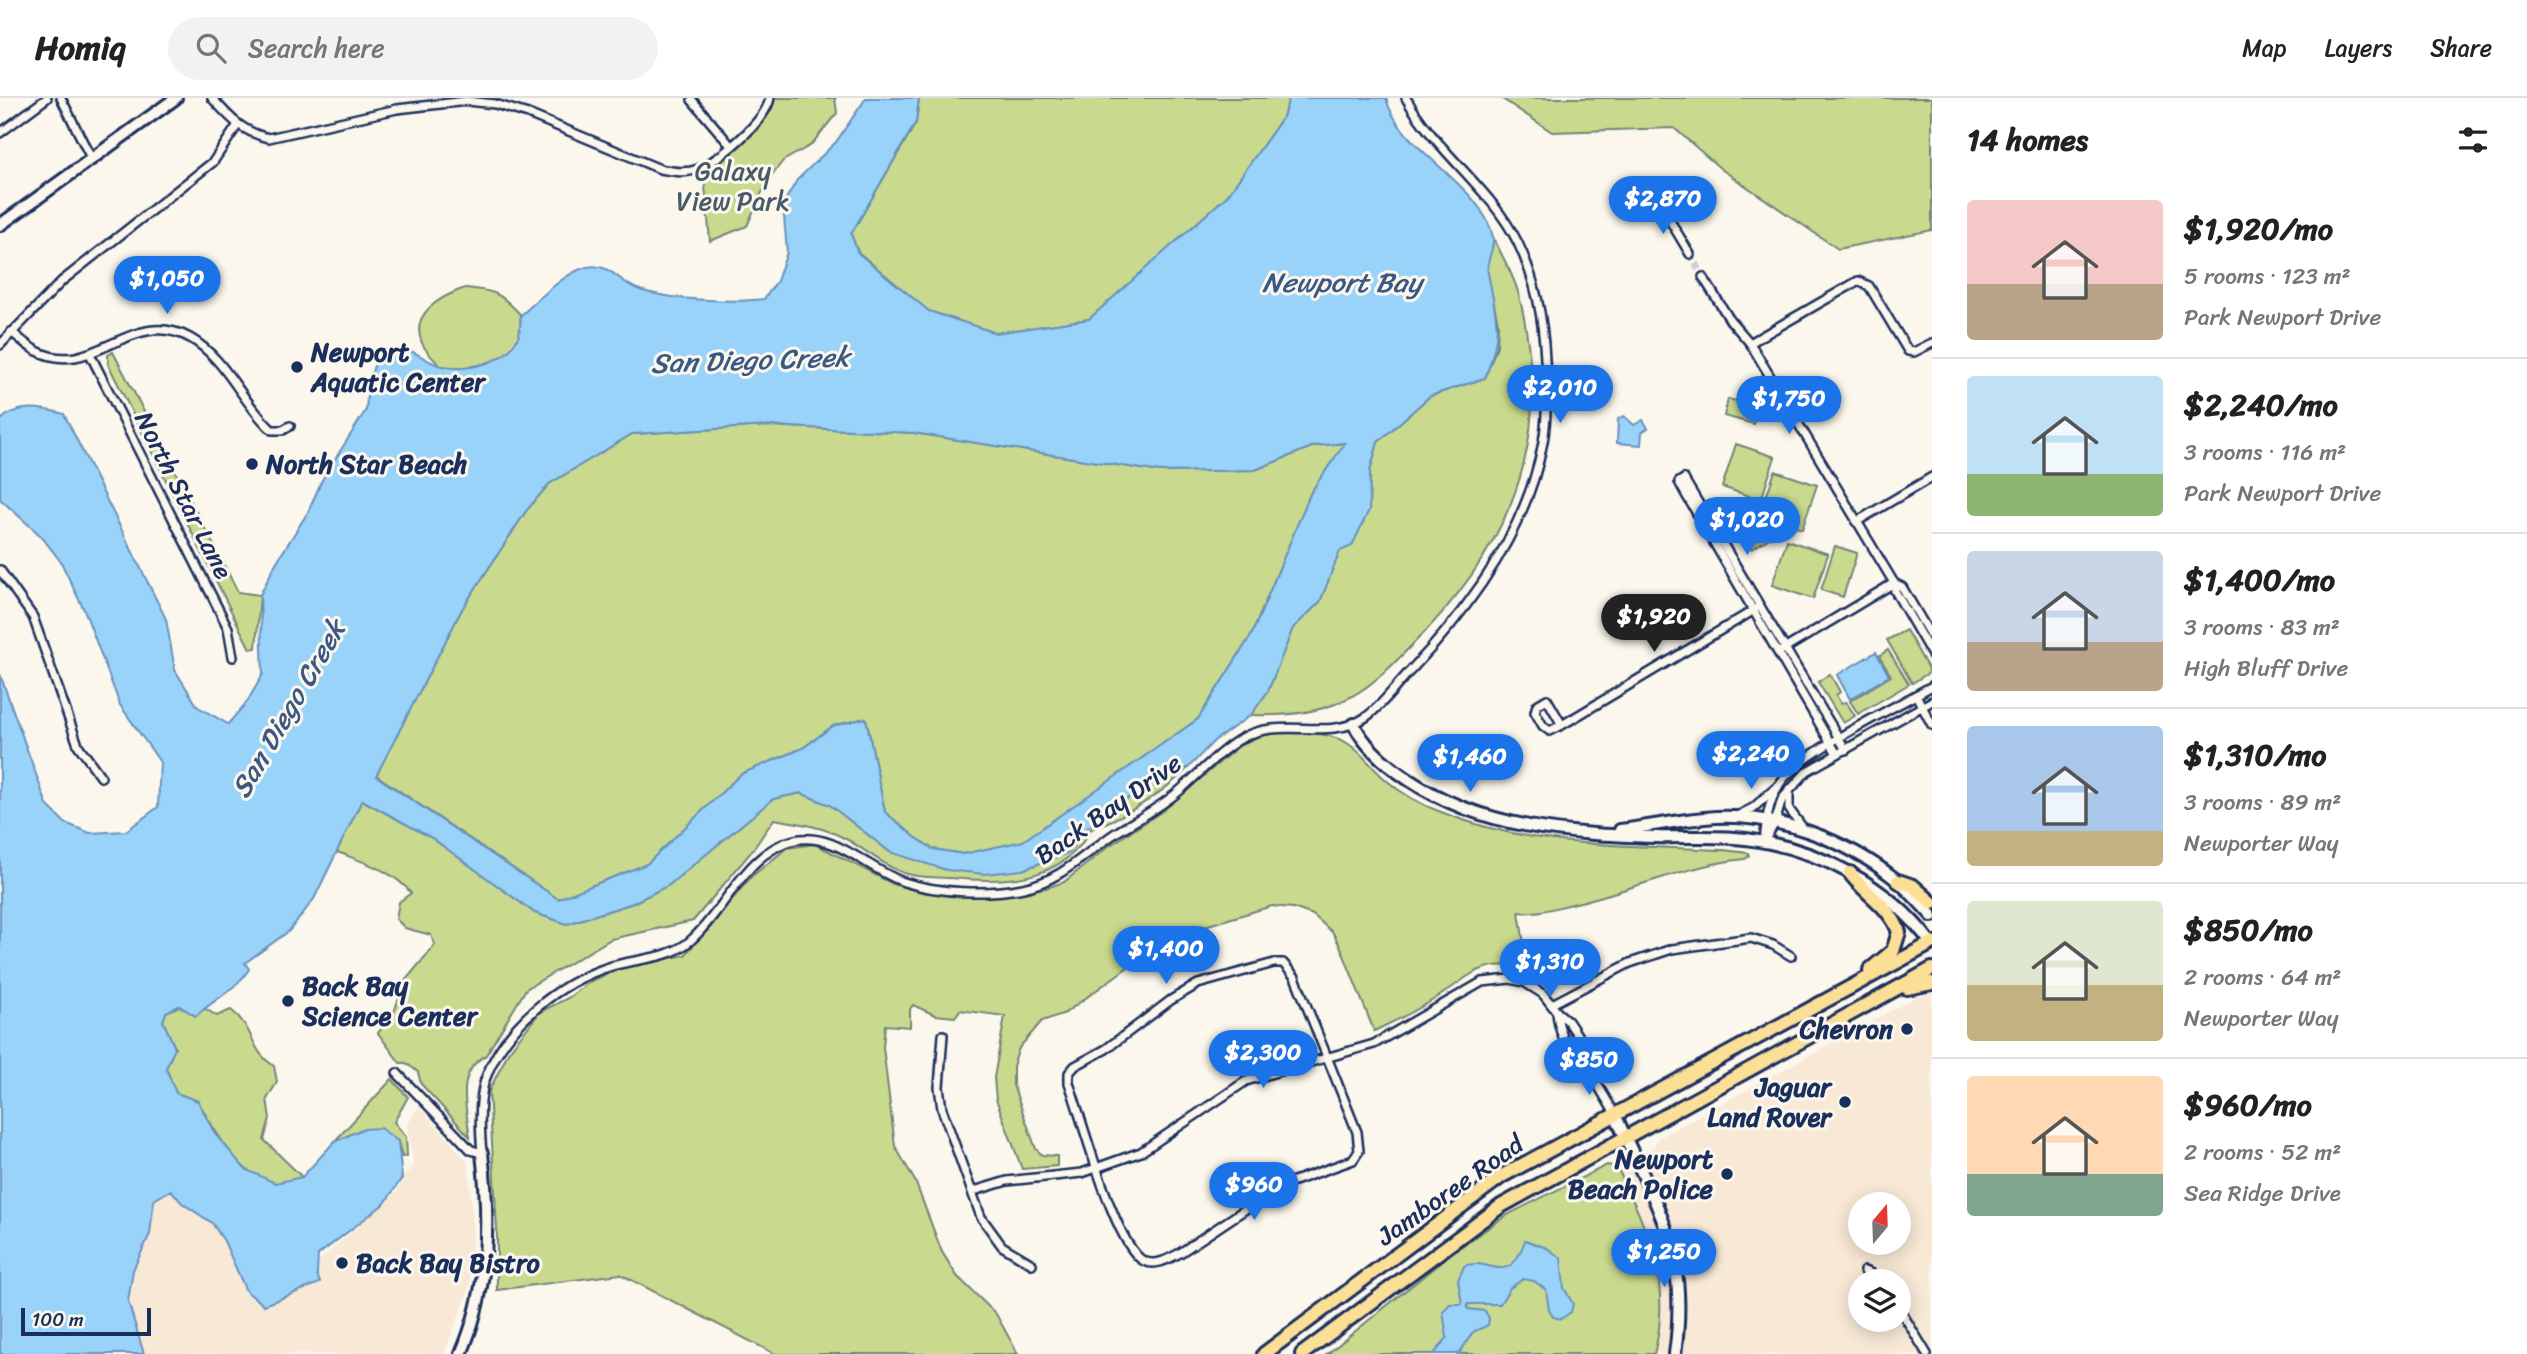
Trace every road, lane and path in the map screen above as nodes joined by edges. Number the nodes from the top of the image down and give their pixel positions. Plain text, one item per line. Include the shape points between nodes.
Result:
1 (47, 98) edge
2 (61, 98) edge
3 (176, 98) edge
4 (212, 98) edge
5 (770, 98) edge
6 (1406, 98) edge
7 (692, 100) dead end
8 (237, 126) junction
9 (0, 133) edge
10 (731, 146) junction
11 (92, 160) junction
12 (1660, 204) dead end
13 (0, 225) edge
14 (1690, 254) tunnel mouth
15 (1703, 276) tunnel mouth
16 (12, 332) junction
17 (1750, 342) junction
18 (1932, 343) edge
19 (0, 345) edge
20 (90, 354) junction
21 (290, 426) dead end
22 (1932, 477) edge
23 (1856, 522) junction
24 (0, 570) edge
25 (1894, 583) junction
26 (1757, 609) junction
27 (1932, 638) edge
28 (1785, 649) junction
29 (1777, 653) junction
30 (1932, 655) edge
31 (233, 657) dead end
32 (1932, 686) edge
33 (1916, 695) junction
34 (1932, 701) edge
35 (1922, 707) junction
36 (1354, 724) junction
37 (1562, 725) dead end
38 (1932, 725) edge
39 (1840, 739) junction
40 (1831, 744) junction
41 (1846, 750) junction
42 (1837, 754) junction
43 (102, 776) dead end
44 (1778, 785) junction
45 (1789, 789) junction
46 (1732, 818) junction
47 (1770, 822) junction
48 (1808, 832) junction
49 (1597, 833) junction
50 (1764, 842) junction
51 (1850, 873) junction
52 (1898, 881) junction
53 (1932, 903) edge
54 (1932, 916) edge
55 (1932, 943) edge
56 (1791, 956) dead end
57 (1932, 970) edge
58 (1932, 983) edge
59 (1899, 988) junction
60 (1849, 989) junction
61 (1555, 1008) junction
62 (943, 1035) dead end
63 (1578, 1038) junction
64 (1567, 1043) junction
65 (1328, 1058) junction
66 (1587, 1067) junction
67 (397, 1073) dead end
68 (1615, 1114) junction
69 (1625, 1138) junction
70 (482, 1153) junction
71 (1098, 1169) junction
72 (974, 1191) junction
73 (1032, 1264) dead end
74 (1911, 1328) edge
75 (461, 1354) edge
76 (1264, 1354) edge
77 (1302, 1354) edge
78 (1675, 1354) edge
79 (1927, 1354) edge

1 - 9 street
2 - 11 street
3 - 11 street
4 - 8 street
5 - 10 street via 762,117
6 - 36 street via 1428,132 1502,216 1521,249 1542,310 1546,414 1538,464 1501,554 1433,647 1379,706
7 - 10 street
8 - 10 street via 253,134 285,137 397,109 467,101 528,114 660,169 698,169
8 - 16 street via 213,162 62,281
11 - 13 street
12 - 14 street
15 - 17 street via 1730,320
16 - 19 street
16 - 20 street via 48,356
17 - 18 street via 1858,281 1869,286 1908,351
17 - 23 street
20 - 21 street via 137,331 176,332 208,351 272,430
20 - 31 street, North Star Lane via 228,628
22 - 23 street
23 - 25 street
24 - 43 street via 33,617 78,745
25 - 27 street via 1902,587
25 - 28 street
25 - 30 street
26 - 26 street via 1684,479 1679,482
26 - 28 street
26 - 29 street
26 - 37 street
28 - 29 street
28 - 39 street
29 - 40 street
32 - 33 street
33 - 35 street
33 - 39 street
34 - 35 street
35 - 38 street
35 - 41 street
36 - 49 street via 1360,737 1386,762 1437,797 1524,827
36 - 70 street, Back Bay Drive via 1279,727 1245,737 1165,803 1102,842 1062,874 1024,888 991,891 915,885 823,841 796,840 779,846 756,862 690,941 656,958 604,968 531,1013 484,1082
39 - 40 street
39 - 41 street
40 - 42 street
40 - 44 street via 1796,765
41 - 42 street
42 - 45 street via 1807,771
44 - 46 street via 1753,808
44 - 47 street
45 - 47 street
45 - 48 street via 1791,814
46 - 47 street
46 - 49 street
47 - 48 street
47 - 50 street
48 - 52 street via 1872,862
49 - 50 street
50 - 51 street
51 - 55 street via 1890,899
51 - 60 main road via 1889,912 1900,935 1893,951
52 - 53 main road via 1913,886
52 - 54 street
55 - 60 main road, Jamboree Road
56 - 61 street via 1773,944 1751,938 1672,949 1630,963
57 - 59 main road, Jamboree Road
58 - 59 main road
59 - 69 main road, Jamboree Road
60 - 68 main road, Jamboree Road
61 - 63 street
61 - 64 street
61 - 65 street via 1524,982 1496,979 1469,989 1392,1036
62 - 72 street via 942,1109
63 - 64 street
63 - 66 street via 1591,1056
64 - 66 street via 1577,1065
65 - 71 street via 1247,1081 1156,1145
65 - 71 street via 1360,1142 1353,1160 1280,1186 1180,1254 1150,1264 1135,1254 1115,1221
65 - 71 street via 1295,977 1283,963 1198,984 1069,1073
66 - 68 street
67 - 70 street via 471,1150
68 - 69 street
68 - 76 main road, Jamboree Road via 1502,1176
69 - 77 main road, Jamboree Road via 1464,1230
69 - 78 street via 1671,1240 1679,1278
70 - 75 street, Back Bay Drive via 487,1200 483,1285
71 - 72 street via 1007,1181
72 - 73 street via 989,1232
74 - 79 street

